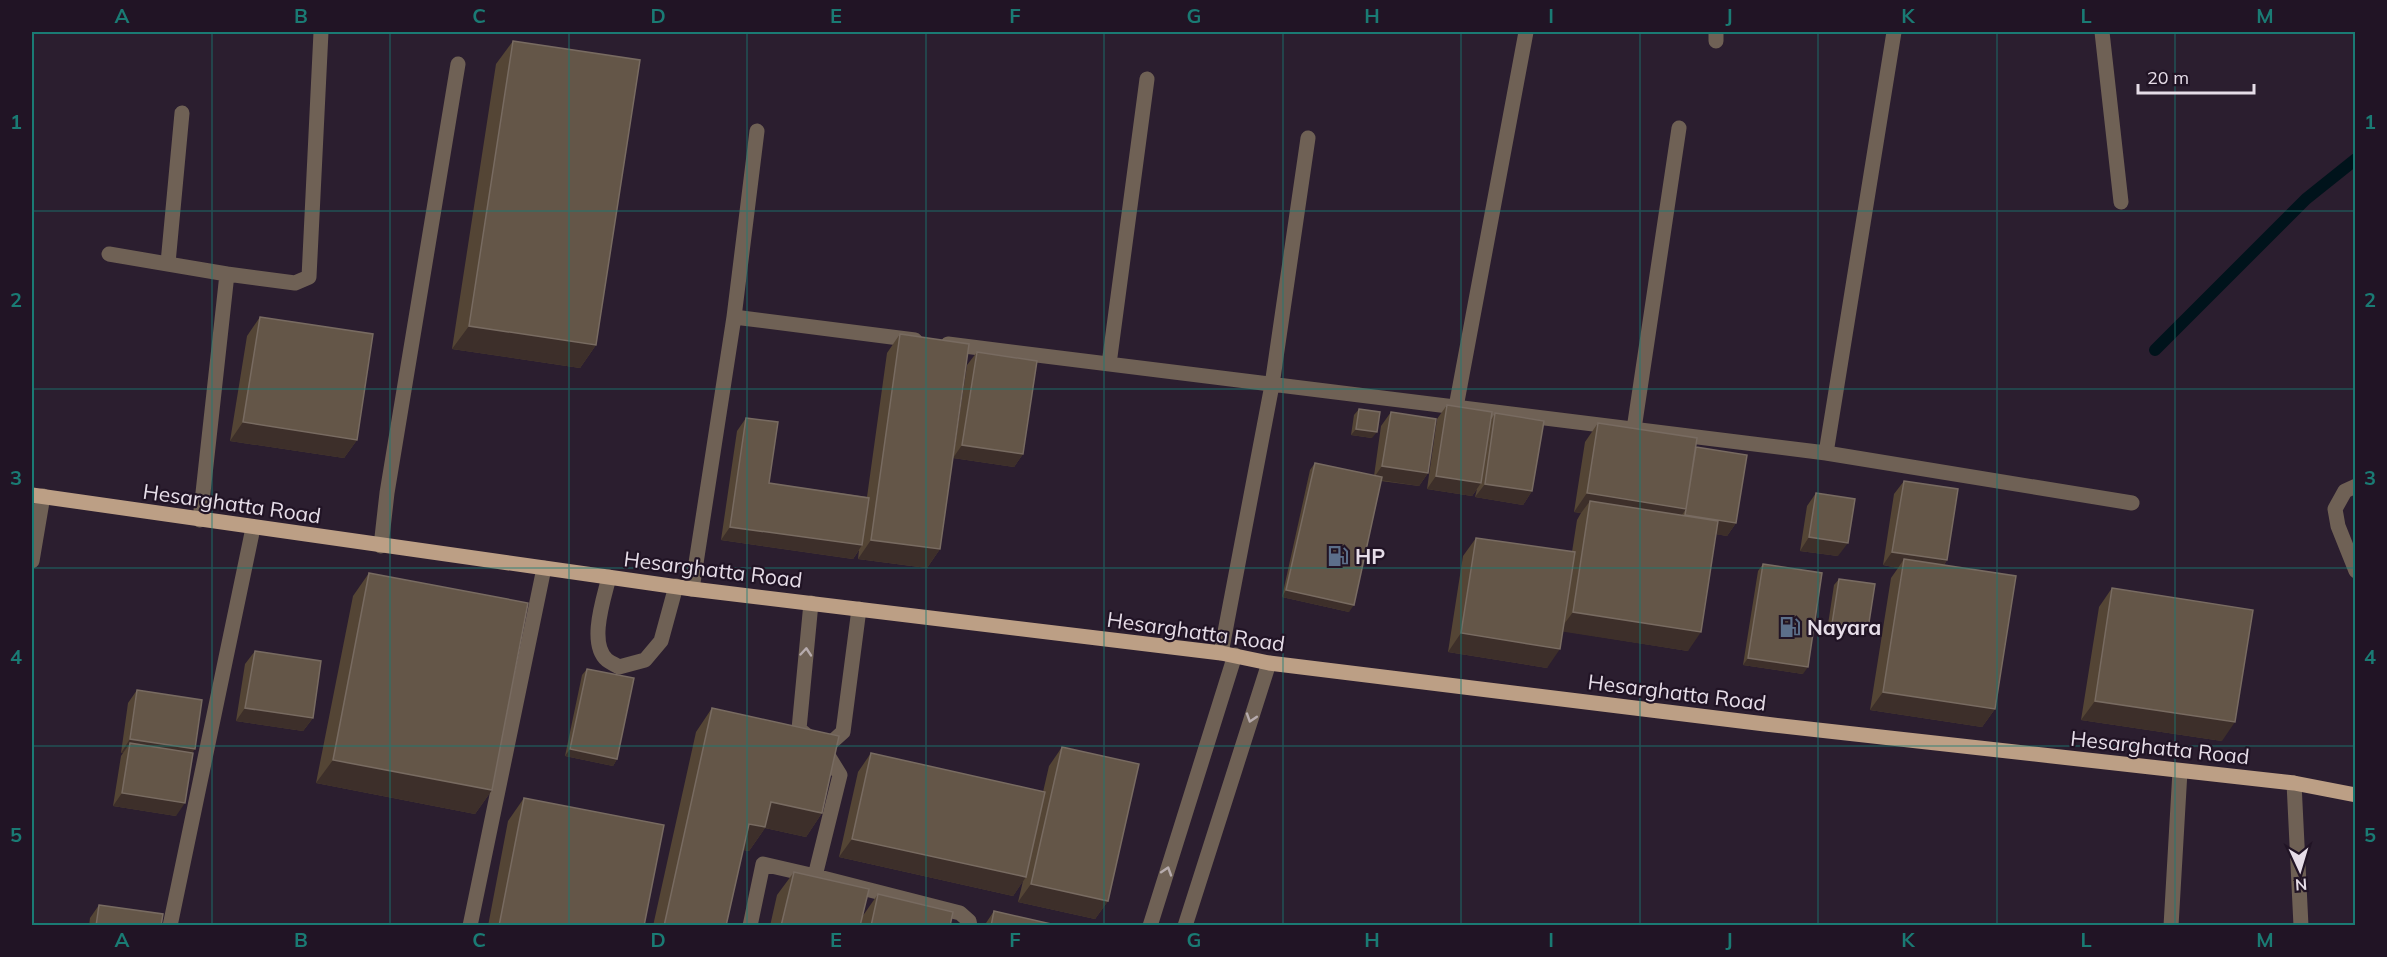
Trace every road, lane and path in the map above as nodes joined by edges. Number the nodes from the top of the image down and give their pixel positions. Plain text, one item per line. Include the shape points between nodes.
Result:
1 (321, 32) edge
2 (1526, 32) edge
3 (1894, 32) edge
4 (2102, 32) edge
5 (458, 64) dead end
6 (1147, 79) dead end
7 (182, 113) dead end
8 (1679, 128) dead end
9 (757, 131) dead end
10 (1308, 138) dead end
11 (2121, 202) dead end
12 (109, 254) dead end
13 (168, 263) junction
14 (227, 274) junction
15 (734, 317) junction
16 (1109, 364) junction
17 (1272, 385) junction
18 (1456, 407) junction
19 (1634, 429) junction
20 (1826, 453) junction
21 (2355, 486) edge
22 (38, 496) edge
23 (2132, 503) dead end
24 (200, 520) junction
25 (253, 528) junction
26 (381, 546) junction
27 (32, 561) edge
28 (544, 568) junction
29 (2355, 571) edge
30 (609, 577) junction
31 (676, 586) junction
32 (692, 589) junction
33 (811, 603) junction
34 (859, 609) junction
35 (1228, 654) junction
36 (1269, 663) junction
37 (824, 749) junction
38 (2180, 771) junction
39 (2294, 783) junction
40 (2355, 795) edge
41 (815, 876) junction
42 (170, 926) edge
43 (470, 926) edge
44 (750, 926) edge
45 (970, 926) edge
46 (1150, 926) edge
47 (1185, 926) edge
48 (2171, 926) edge
49 (2301, 926) edge

1 - 14 street via 309,277 295,283
2 - 18 street
3 - 20 street
4 - 11 street
5 - 26 street
6 - 16 street
7 - 13 street
8 - 19 street
9 - 15 street
10 - 17 street
12 - 13 street
13 - 14 street
14 - 24 street
15 - 16 street
15 - 32 street
16 - 17 street
17 - 18 street
17 - 35 street
18 - 19 street
19 - 20 street
20 - 23 street
21 - 29 street via 2345,491 2335,509
22 - 24 main road, Hesarghatta Road
22 - 27 street
24 - 25 main road, Hesarghatta Road
25 - 26 main road, Hesarghatta Road
25 - 42 street
26 - 28 main road, Hesarghatta Road
28 - 30 main road, Hesarghatta Road
28 - 43 street
30 - 31 main road, Hesarghatta Road
30 - 31 street via 597,637 605,658 620,667 645,660 661,640
31 - 32 main road, Hesarghatta Road
32 - 33 main road, Hesarghatta Road
33 - 34 main road, Hesarghatta Road
37 -> 33 street via 799,729
34 - 35 main road, Hesarghatta Road
34 - 37 street via 843,732
35 - 36 main road, Hesarghatta Road
46 -> 35 street
36 - 38 main road, Hesarghatta Road
36 -> 47 street
37 - 41 street via 840,775
38 - 39 main road, Hesarghatta Road
38 - 48 street
39 - 40 main road, Hesarghatta Road
39 - 49 street
41 - 44 street via 763,864
41 - 45 street via 960,913

